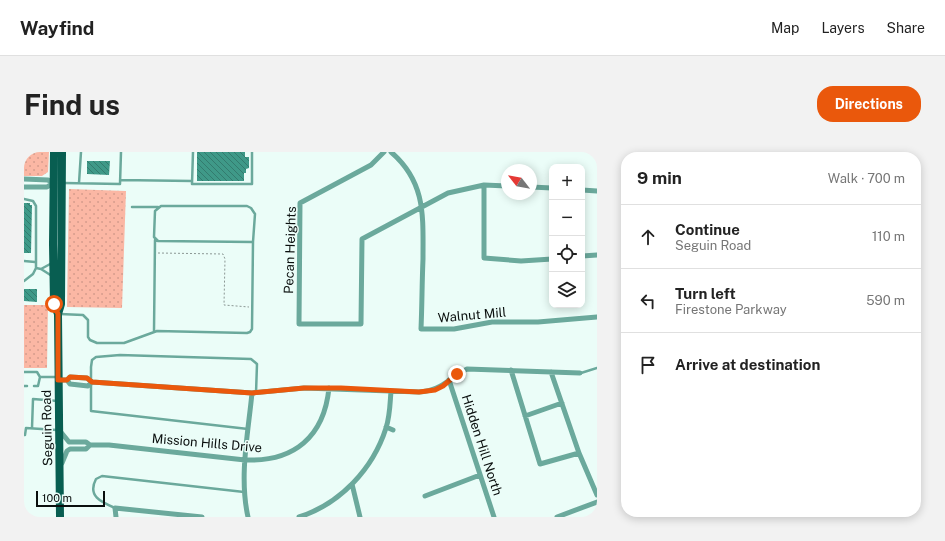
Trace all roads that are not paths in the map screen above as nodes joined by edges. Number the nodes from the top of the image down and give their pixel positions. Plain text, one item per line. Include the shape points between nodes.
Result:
1 (54, 152) edge
2 (62, 152) edge
3 (81, 152) edge
4 (121, 152) edge
5 (193, 152) edge
6 (252, 152) edge
7 (384, 152) edge
8 (391, 152) edge
9 (24, 179) edge
10 (120, 180) junction
11 (192, 181) junction
12 (57, 183) junction
13 (79, 183) junction
14 (484, 185) junction
15 (501, 186) edge
16 (24, 187) edge
17 (537, 187) edge
18 (549, 188) edge
19 (585, 190) edge
20 (597, 191) edge
21 (24, 199) edge
22 (159, 207) junction
23 (422, 207) junction
24 (132, 208) dead end
25 (155, 240) junction
26 (253, 242) junction
27 (597, 255) edge
28 (585, 256) edge
29 (549, 259) edge
30 (24, 261) edge
31 (35, 262) junction
32 (53, 262) junction
33 (36, 268) junction
34 (40, 269) junction
35 (54, 277) junction
36 (24, 281) edge
37 (58, 314) junction
38 (597, 317) edge
39 (154, 331) junction
40 (597, 368) edge
41 (511, 370) junction
42 (24, 372) edge
43 (551, 372) junction
44 (580, 373) joint
45 (40, 377) junction
46 (58, 378) junction
47 (449, 380) junction
48 (92, 382) junction
49 (34, 386) dead end
50 (329, 388) junction
51 (391, 391) junction
52 (254, 393) junction
53 (58, 401) junction
54 (562, 403) junction
55 (525, 416) junction
56 (386, 427) junction
57 (32, 428) junction
58 (248, 429) junction
59 (59, 430) junction
60 (393, 430) dead end
61 (24, 434) edge
62 (90, 445) junction
63 (580, 453) junction
64 (245, 460) junction
65 (59, 470) junction
66 (480, 475) junction
67 (352, 484) junction
68 (244, 492) junction
69 (597, 495) edge
70 (425, 496) dead end
71 (597, 502) edge
72 (115, 508) junction
73 (60, 517) edge
74 (116, 517) edge
75 (202, 517) edge
76 (248, 517) edge
77 (299, 517) edge
78 (360, 517) edge
79 (494, 517) edge
80 (557, 517) edge

1 - 12 main road, Seguin Road
2 - 12 main road, Seguin Road
3 - 13 lane
4 - 10 lane
5 - 11 lane
6 - 11 lane via 252,184 192,184
7 - 23 street, Pecan Heights via 372,165 300,203 299,324 361,324 362,239
8 - 23 street via 404,165 415,182
9 - 12 street
10 - 11 lane
10 - 13 lane via 120,184
12 - 13 lane
12 - 16 street via 47,187
12 - 32 main road, Seguin Road
12 - 37 main road, Seguin Road via 62,202
14 - 15 street
14 - 23 street via 448,193
14 - 29 street via 484,258 522,261
17 - 18 street
19 - 20 street
21 - 31 lane via 36,206
22 - 24 lane
22 - 25 lane via 155,211
22 - 26 lane via 247,206 255,214
23 - 38 street, Walnut Mill via 422,329 454,329 492,322 538,322
25 - 26 lane
25 - 39 lane
26 - 39 lane via 250,332
27 - 28 street
30 - 31 lane
31 - 33 lane
32 - 34 lane
32 - 35 main road, Seguin Road
33 - 34 lane
33 - 36 lane
34 - 35 lane
35 - 37 main road, Seguin Road via 54,304
37 - 39 lane via 86,316 88,337 94,343 124,343
37 - 46 main road, Seguin Road
40 - 44 lane
41 - 43 street
41 - 47 street via 467,369
41 - 55 street
42 - 45 lane via 37,372
43 - 44 street
43 - 54 street
45 - 46 lane
45 - 49 lane via 38,386
46 - 48 street via 67,380 70,384 88,386
46 - 53 main road, Seguin Road
47 - 51 street via 443,386 428,392
47 - 66 street, Hidden Hill North
48 - 52 street
48 - 52 lane via 92,360 96,356 251,359 257,364
48 - 58 lane via 91,411
50 - 51 street
50 - 52 street
50 - 64 street, Mission Hills Drive via 324,414 304,443 278,457
51 - 56 street
52 - 58 street
53 - 57 lane via 33,399
53 - 59 main road, Seguin Road
54 - 55 street
54 - 63 street
55 - 63 street via 540,464
56 - 60 street
56 - 67 street via 367,466
57 - 59 lane
57 - 61 lane via 26,428
58 - 64 street
59 - 62 street, Mission Hills Drive via 69,442 86,442
59 - 65 main road, Seguin Road
62 - 64 street, Mission Hills Drive
62 - 65 street, Mission Hills Drive via 67,451
63 - 69 street
64 - 68 street
65 - 73 main road, Seguin Road
66 - 70 street
66 - 79 street, Hidden Hill North
67 - 77 street via 325,506
67 - 78 street
68 - 72 lane via 102,476 96,479 92,486 94,494 102,503
68 - 76 street
71 - 80 street
72 - 74 street
72 - 75 street

